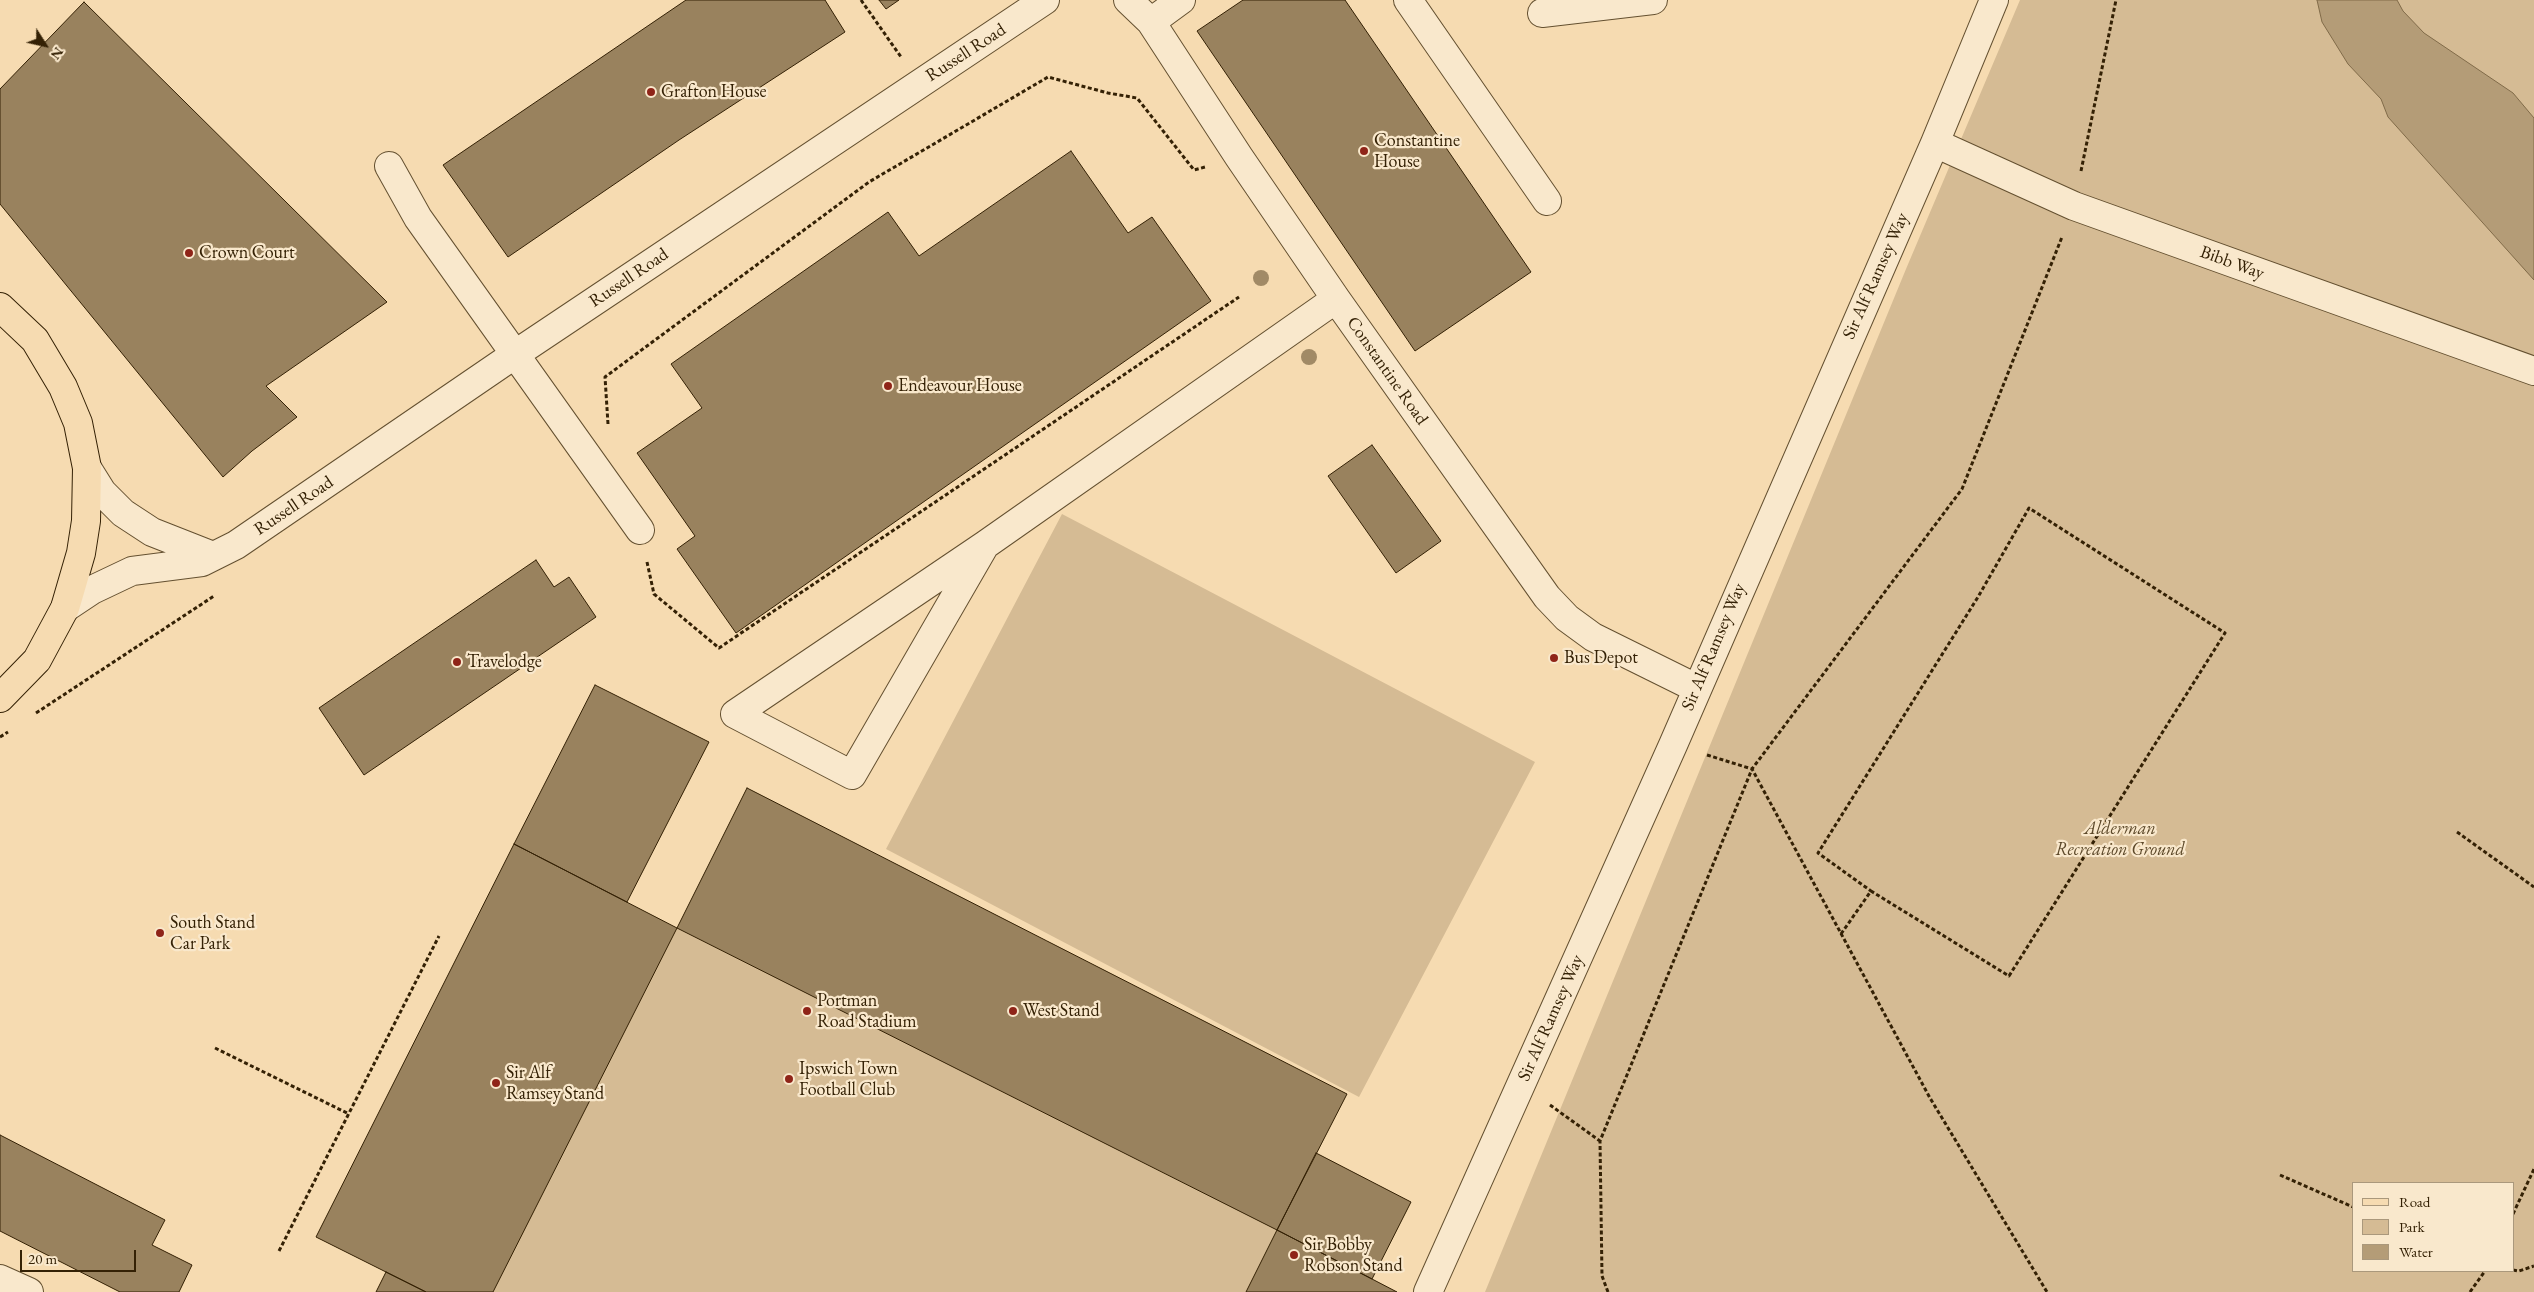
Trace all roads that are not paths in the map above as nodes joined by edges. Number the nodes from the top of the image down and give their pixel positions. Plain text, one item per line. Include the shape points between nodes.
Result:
1 (1045, 0) edge
2 (1128, 0) edge
3 (1181, 0) edge
4 (1408, 0) edge
5 (1652, 0) edge
6 (1994, 0) edge
7 (1542, 13) dead end
8 (1152, 22) junction
9 (1934, 143) junction
10 (389, 166) dead end
11 (1547, 202) dead end
12 (1336, 299) junction
13 (0, 307) edge
14 (514, 355) junction
15 (2534, 371) edge
16 (87, 468) junction
17 (640, 530) road end
18 (985, 545) junction
19 (213, 556) junction
20 (65, 608) junction
21 (1696, 688) junction
22 (0, 698) edge
23 (0, 1279) edge
24 (29, 1292) edge
25 (1428, 1292) edge

1 - 14 street, Russell Road
2 - 8 street, Constantine Road
3 - 8 street
4 - 11 street
5 - 7 street
6 - 9 street, Sir Alf Ramsey Way
8 - 12 street, Constantine Road
9 - 15 street, Bibb Way via 2074,206
9 - 21 street, Sir Alf Ramsey Way
10 - 14 street via 418,218
12 - 18 street
12 - 21 street, Constantine Road via 1566,618 1593,637
13 - 16 main road via 35,340 63,387 78,424
14 - 17 street
14 - 19 street, Russell Road via 236,545
16 - 19 street via 102,492 123,513 152,532
16 - 20 main road via 82,553
18 - 18 street via 852,775 735,714 920,588
19 - 20 street, Russell Road via 202,562 132,571 92,590
20 - 22 main road via 37,660
21 - 25 street, Sir Alf Ramsey Way
23 - 24 street

